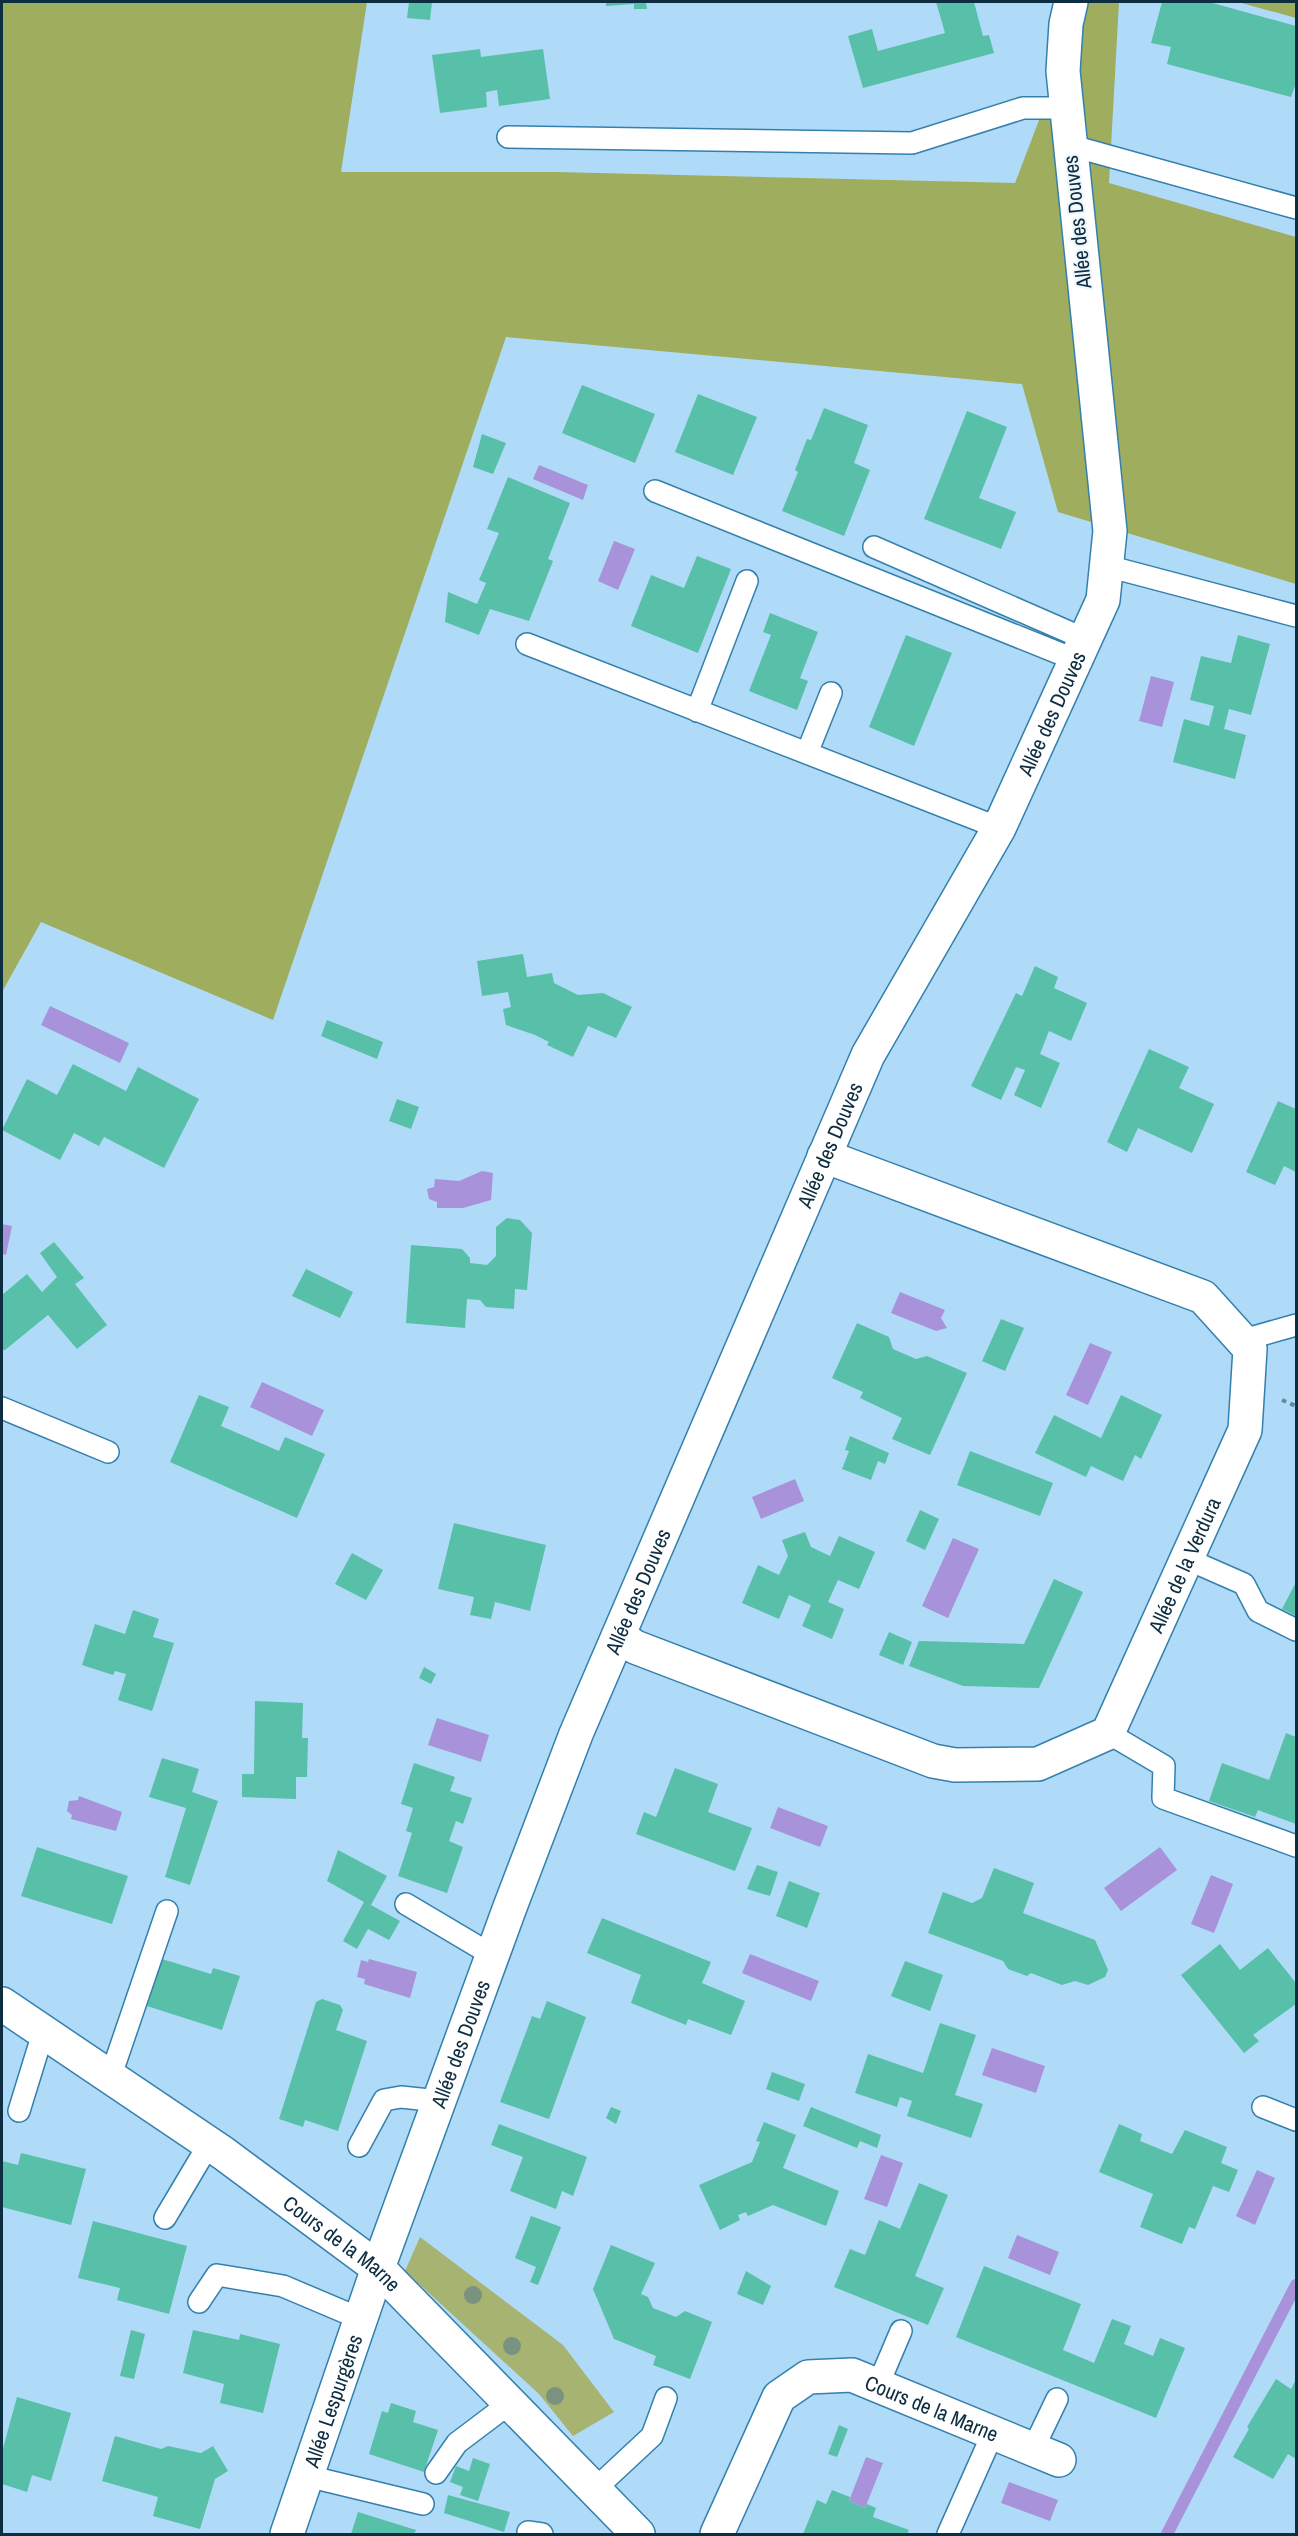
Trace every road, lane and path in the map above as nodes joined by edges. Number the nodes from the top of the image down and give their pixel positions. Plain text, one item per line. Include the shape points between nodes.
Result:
1 (1071, 2) edge
2 (1066, 108) junction
3 (508, 137) dead end
4 (1069, 145) junction
5 (1296, 208) edge
6 (655, 491) dead end
7 (874, 547) dead end
8 (1107, 566) junction
9 (747, 581) dead end
10 (1296, 615) edge
11 (527, 644) dead end
12 (1081, 649) junction
13 (831, 693) dead end
14 (697, 711) junction
15 (807, 753) junction
16 (999, 828) junction
17 (824, 1156) junction
18 (1296, 1325) edge
19 (1243, 1340) junction
20 (2, 1408) edge
21 (108, 1452) dead end
22 (1187, 1559) junction
23 (1296, 1630) edge
24 (619, 1636) junction
25 (1108, 1732) junction
26 (1296, 1846) edge
27 (406, 1904) dead end
28 (166, 1911) dead end
29 (492, 1955) junction
30 (3, 2010) edge
31 (43, 2033) junction
32 (110, 2078) junction
33 (439, 2101) junction
34 (1263, 2108) dead end
35 (19, 2111) dead end
36 (1296, 2120) edge
37 (209, 2144) junction
38 (359, 2146) dead end
39 (165, 2218) dead end
40 (378, 2268) junction
41 (199, 2302) dead end
42 (361, 2319) junction
43 (901, 2331) dead end
44 (878, 2385) junction
45 (666, 2398) dead end
46 (1057, 2399) dead end
47 (510, 2403) junction
48 (993, 2433) junction
49 (1046, 2455) joint
50 (436, 2473) dead end
51 (307, 2476) junction
52 (594, 2490) junction
53 (423, 2504) dead end
54 (286, 2535) edge
55 (638, 2535) edge
56 (717, 2535) edge
57 (948, 2535) edge

1 - 2 street, Allée des Douves via 1063,71
2 - 3 lane via 1023,108 912,143
2 - 4 street, Allée des Douves
4 - 5 lane
4 - 8 street, Allée des Douves via 1110,531
6 - 12 lane
7 - 12 lane
8 - 10 lane
8 - 12 street, Allée des Douves via 1103,600
9 - 14 lane
11 - 14 lane
12 - 16 street, Allée des Douves
13 - 15 lane
14 - 15 lane
15 - 16 lane
16 - 17 street, Allée des Douves via 868,1055
17 - 19 street, Allée de la Verdura via 1203,1297
17 - 24 street, Allée des Douves
18 - 19 lane
19 - 22 street, Allée de la Verdura via 1251,1349 1245,1430
20 - 21 lane
22 - 23 lane via 1244,1584 1258,1611
22 - 25 street, Allée de la Verdura
24 - 25 street via 635,1647 933,1761 956,1765 1038,1764
24 - 29 street, Allée des Douves via 576,1734
25 - 26 lane via 1164,1766 1163,1798
27 - 29 lane
28 - 32 lane
29 - 33 street, Allée des Douves
30 - 31 street, Cours de la Marne
31 - 32 street, Cours de la Marne
31 - 35 lane
32 - 37 street, Cours de la Marne
33 - 38 lane via 401,2097 384,2100
33 - 40 street, Allée des Douves
34 - 36 lane
37 - 39 lane
37 - 40 street, Cours de la Marne
40 - 42 street, Allée Lespurgères
40 - 47 street, Cours de la Marne
41 - 42 lane via 217,2275 283,2286
42 - 51 street, Allée Lespurgères
43 - 44 lane
44 - 48 street, Cours de la Marne
44 - 56 street, Cours de la Marne via 852,2375 808,2377 779,2397
45 - 52 lane via 652,2436
46 - 49 lane
47 - 50 lane via 457,2443
47 - 52 street, Cours de la Marne
48 - 49 street, Cours de la Marne
48 - 57 lane
51 - 53 lane
51 - 54 street, Allée Lespurgères
52 - 55 street, Cours de la Marne

